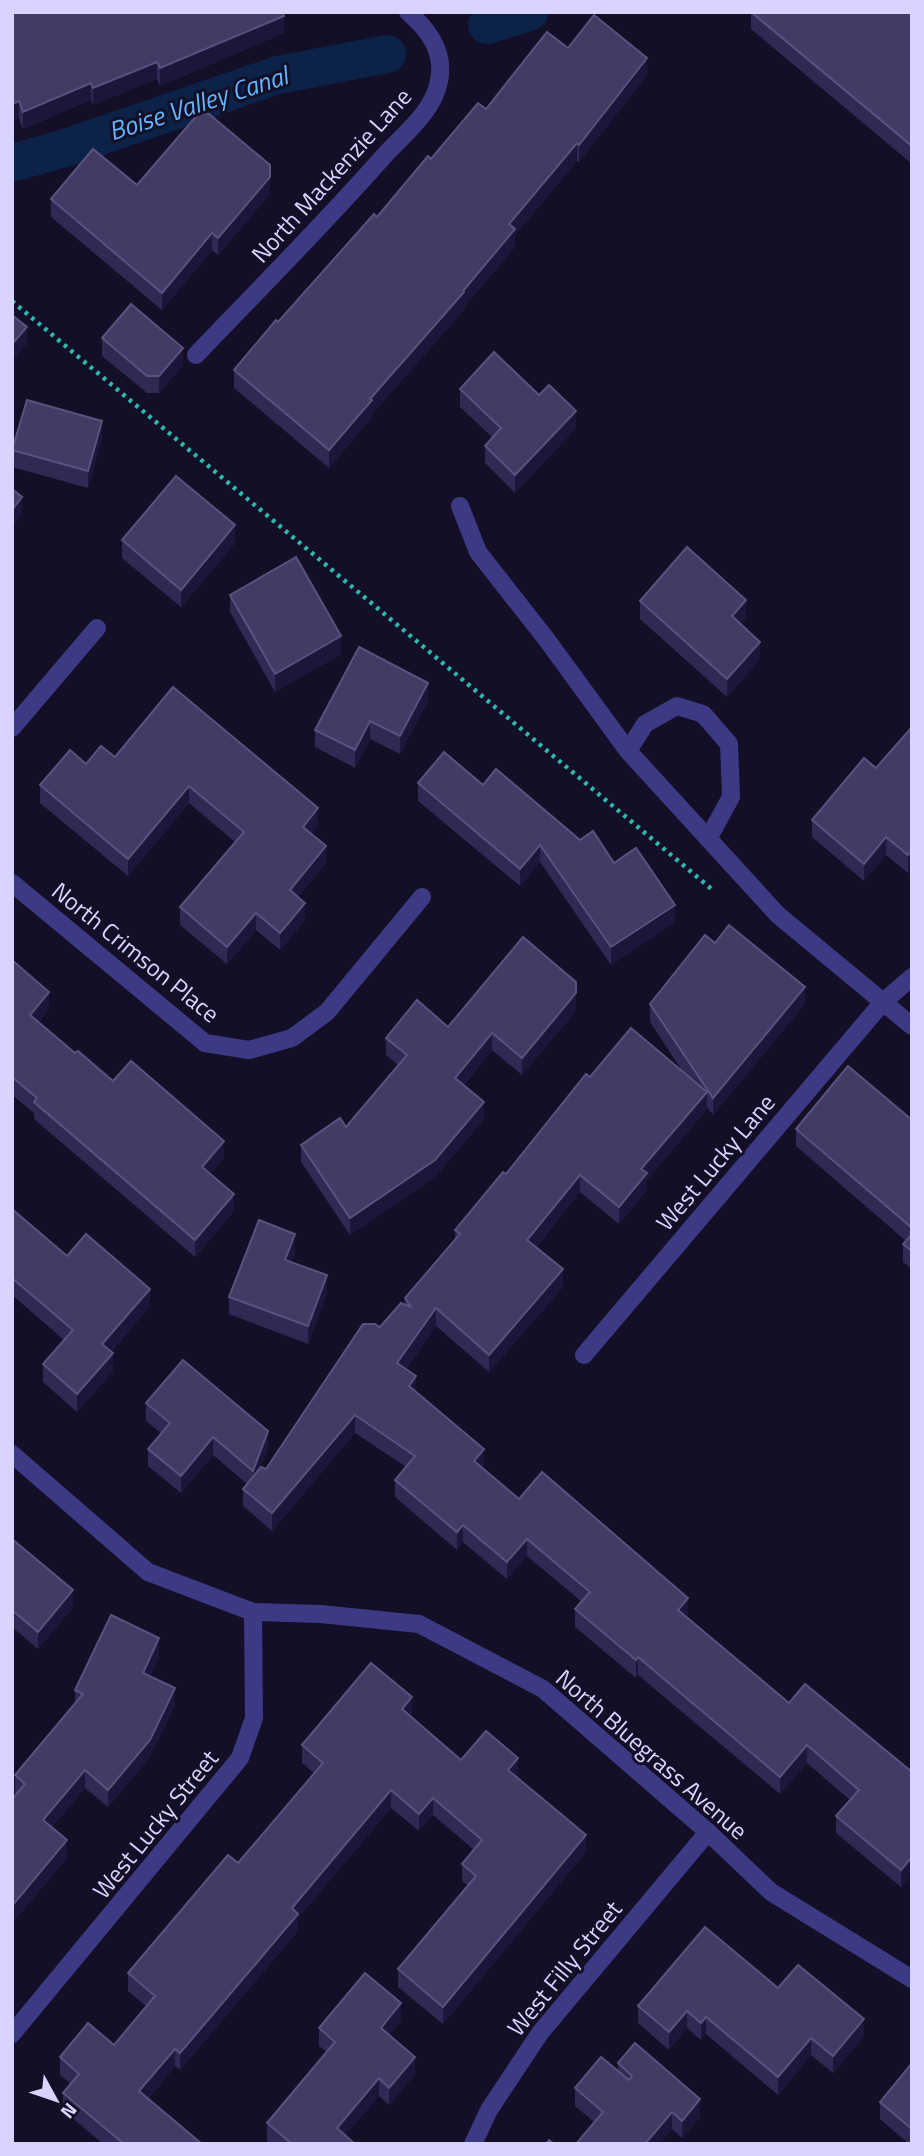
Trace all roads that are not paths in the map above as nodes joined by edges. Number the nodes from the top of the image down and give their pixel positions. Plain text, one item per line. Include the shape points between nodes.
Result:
1 (408, 12) edge
2 (196, 355) dead end
3 (460, 506) dead end
4 (97, 628) dead end
5 (12, 728) edge
6 (628, 751) junction
7 (708, 839) junction
8 (12, 883) edge
9 (422, 897) dead end
10 (912, 977) edge
11 (883, 1002) junction
12 (912, 1026) edge
13 (584, 1355) dead end
14 (12, 1454) edge
15 (253, 1612) junction
16 (708, 1832) junction
17 (912, 1979) edge
18 (12, 2034) edge
19 (473, 2144) edge

1 - 2 street, North Mackenzie Lane via 432,37 440,57 439,81 431,104
3 - 6 street via 478,552
4 - 5 street
6 - 7 street
6 - 7 street via 645,724 677,706 703,714 729,744 731,797
7 - 11 street via 778,915
8 - 9 street, North Crimson Place via 205,1043 249,1050 292,1038 327,1012
10 - 11 street
11 - 12 street
11 - 13 street, West Lucky Lane
14 - 15 street, North Bluegrass Avenue via 148,1572
15 - 16 street, North Bluegrass Avenue via 419,1624 543,1689
15 - 18 street, West Lucky Street via 254,1718 240,1758
16 - 17 street, North Bluegrass Avenue via 771,1892
16 - 19 street, West Filly Street via 540,2033 489,2110

